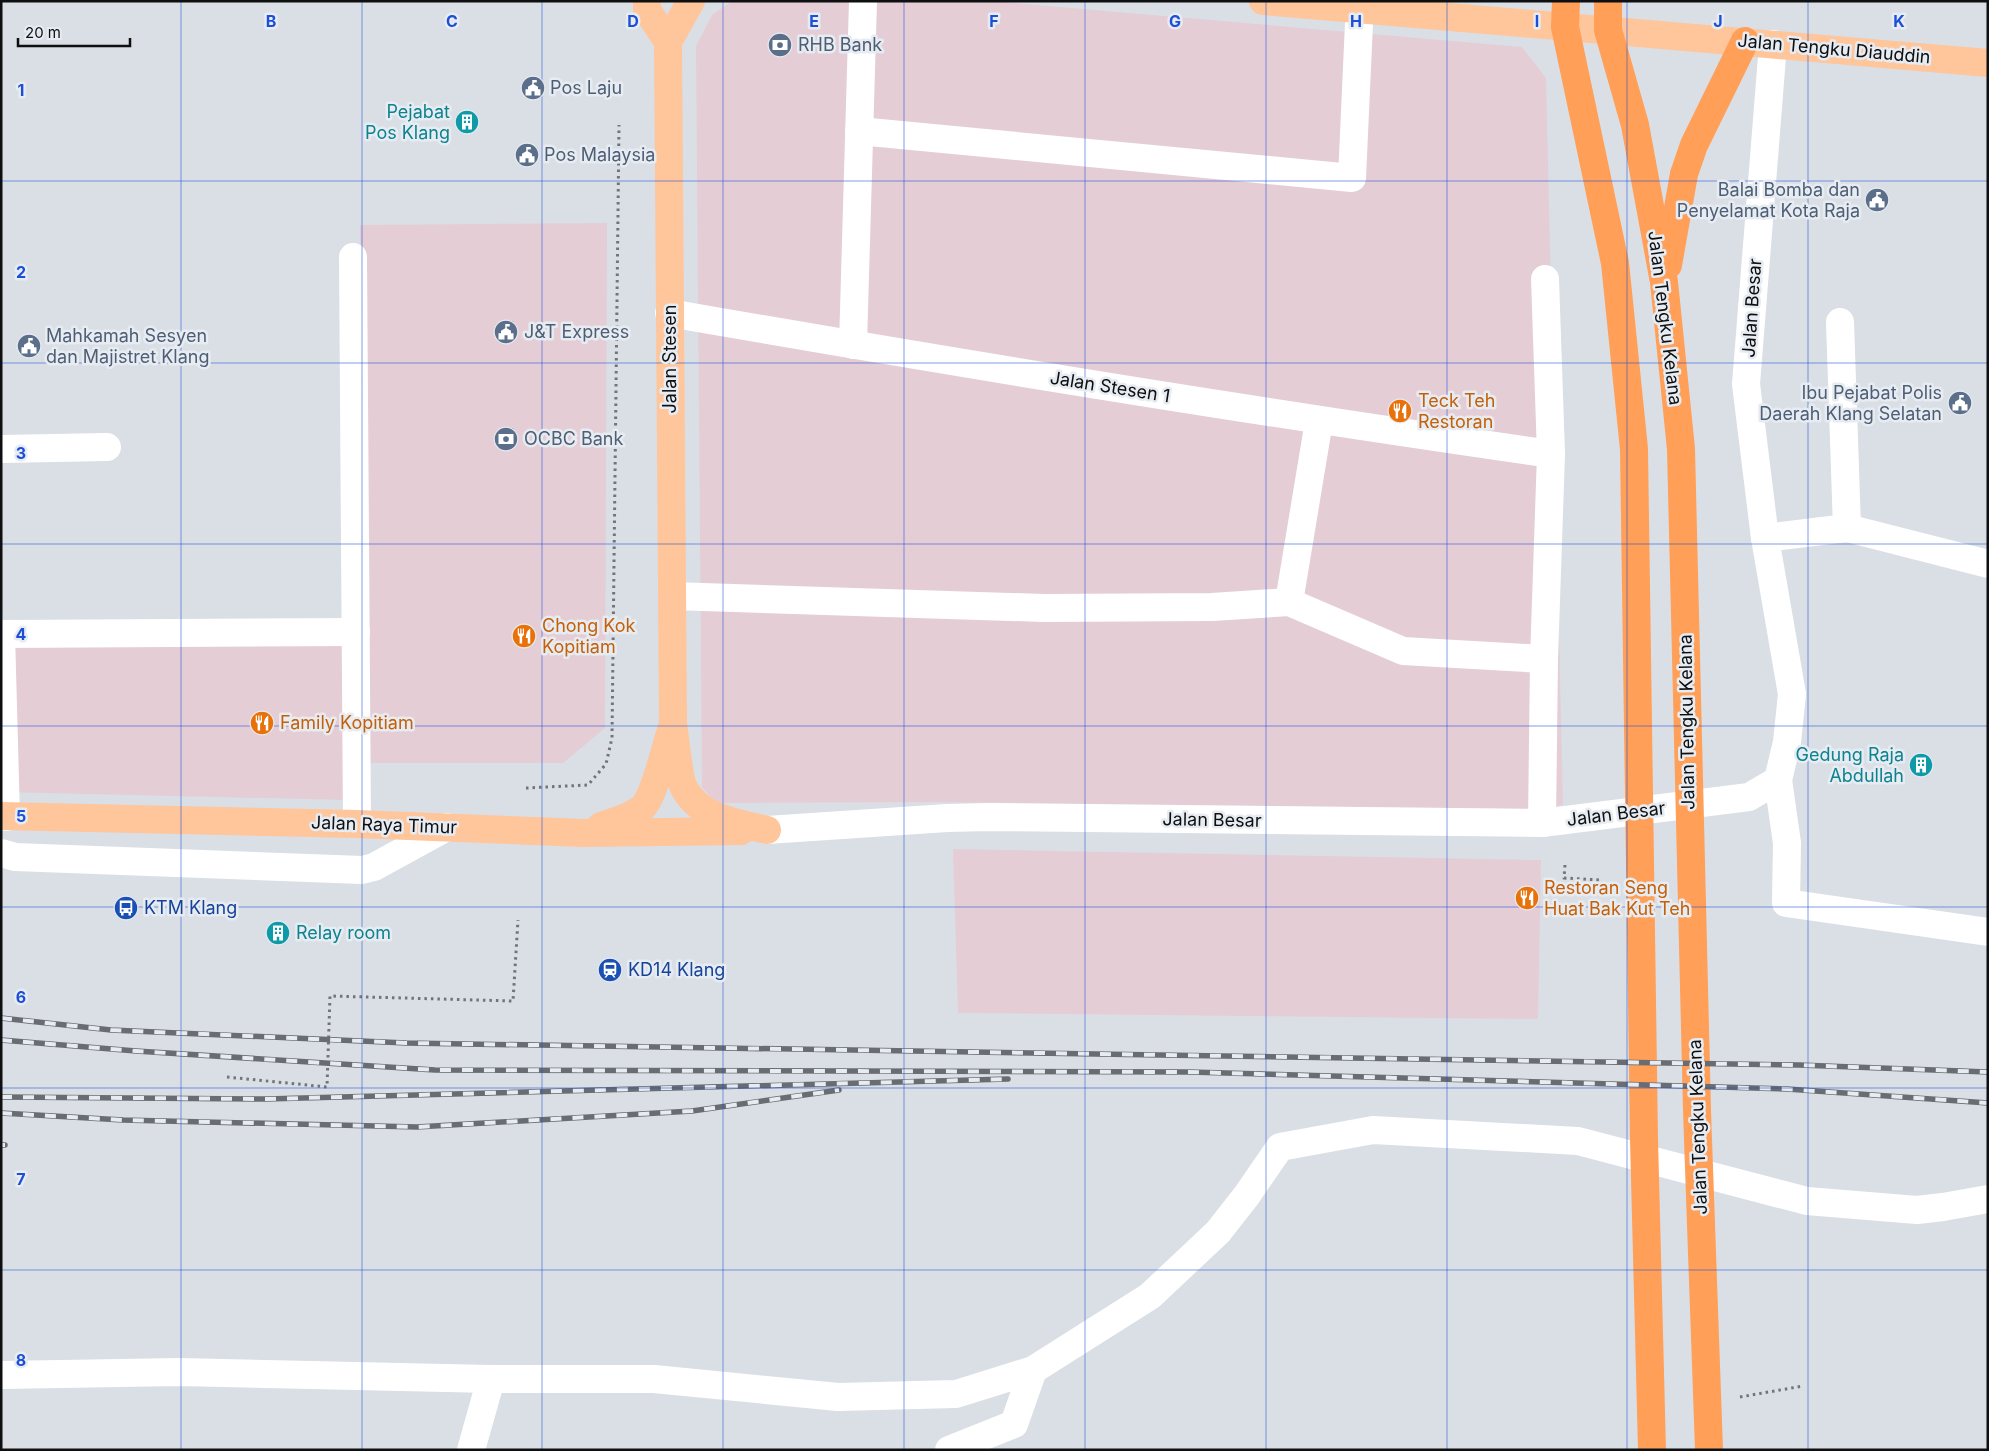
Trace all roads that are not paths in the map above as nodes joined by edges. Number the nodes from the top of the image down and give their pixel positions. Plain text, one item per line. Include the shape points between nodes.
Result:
1 (647, 1) edge
2 (691, 1) edge
3 (863, 1) edge
4 (1262, 1) edge
5 (1608, 1) edge
6 (1360, 5) edge
7 (1565, 14) edge
8 (1608, 30) junction
9 (1745, 41) junction
10 (668, 42) junction
11 (1772, 44) junction
12 (1988, 63) edge
13 (859, 131) junction
14 (353, 257) dead end
15 (1545, 279) dead end
16 (1664, 282) junction
17 (670, 313) junction
18 (1840, 322) dead end
19 (853, 345) junction
20 (1319, 421) junction
21 (107, 447) dead end
22 (1, 449) edge
23 (1551, 454) junction
24 (1847, 528) junction
25 (1765, 538) junction
26 (1988, 564) edge
27 (672, 596) junction
28 (1289, 602) junction
29 (356, 632) junction
30 (2, 634) edge
31 (1544, 659) junction
32 (673, 724) junction
33 (1778, 780) junction
34 (4, 817) edge
35 (1542, 823) junction
36 (357, 824) junction
37 (447, 828) junction
38 (767, 830) junction
39 (582, 833) junction
40 (1, 853) edge
41 (1988, 932) edge
42 (1988, 1199) edge
43 (1033, 1370) junction
44 (1, 1375) edge
45 (490, 1379) junction
46 (471, 1450) edge
47 (949, 1450) edge
48 (1652, 1450) edge
49 (1708, 1450) edge

1 - 10 main road via 647,10
2 - 10 main road, Jalan Stesen
3 - 13 street
4 - 6 main road, Jalan Tengku Diauddin
5 - 8 highway, Jalan Tengku Kelana
6 - 7 main road, Jalan Tengku Diauddin
6 - 13 street via 1352,178
7 - 8 main road, Jalan Tengku Diauddin
7 - 48 highway via 1615,262 1634,449
8 - 9 main road, Jalan Tengku Diauddin
8 - 16 highway, Jalan Tengku Kelana via 1635,125
9 - 11 main road, Jalan Tengku Diauddin
9 - 16 highway via 1694,145 1684,174
10 - 17 main road, Jalan Stesen
11 - 12 main road, Jalan Tengku Diauddin
11 - 25 street, Jalan Besar via 1746,384
13 - 19 street
14 - 29 street
15 - 23 street
16 - 49 highway, Jalan Tengku Kelana via 1681,449 1696,1111
17 - 19 street, Jalan Stesen 1
17 - 27 main road, Jalan Stesen
18 - 24 street
19 - 20 street, Jalan Stesen 1
20 - 23 street, Jalan Stesen 1
20 - 28 street
21 - 22 street
23 - 31 street
24 - 25 street
24 - 26 street
25 - 33 street, Jalan Besar via 1792,694
27 - 28 street via 1044,608 1212,607
27 - 32 main road, Jalan Stesen
28 - 31 street via 1403,651
29 - 30 street
29 - 36 street
30 - 34 street
31 - 35 street
32 - 38 main road, Jalan Stesen via 684,787 700,807 720,818
32 - 39 main road, Jalan Stesen via 652,792 644,806 628,817
33 - 35 street, Jalan Besar via 1749,797
33 - 41 street via 1787,843 1786,903
34 - 36 main road, Jalan Raya Timur
35 - 38 street, Jalan Besar via 990,817
36 - 37 main road, Jalan Raya Timur
37 - 39 main road, Jalan Raya Timur
37 - 40 street via 374,867 362,870 15,857
38 - 39 main road, Jalan Raya Timur
42 - 43 street via 1917,1210 1807,1201 1578,1141 1373,1130 1280,1147 1218,1232 1150,1296
43 - 45 street via 956,1394 848,1396 654,1378
43 - 47 street via 1014,1424
44 - 45 street via 179,1372
45 - 46 street

